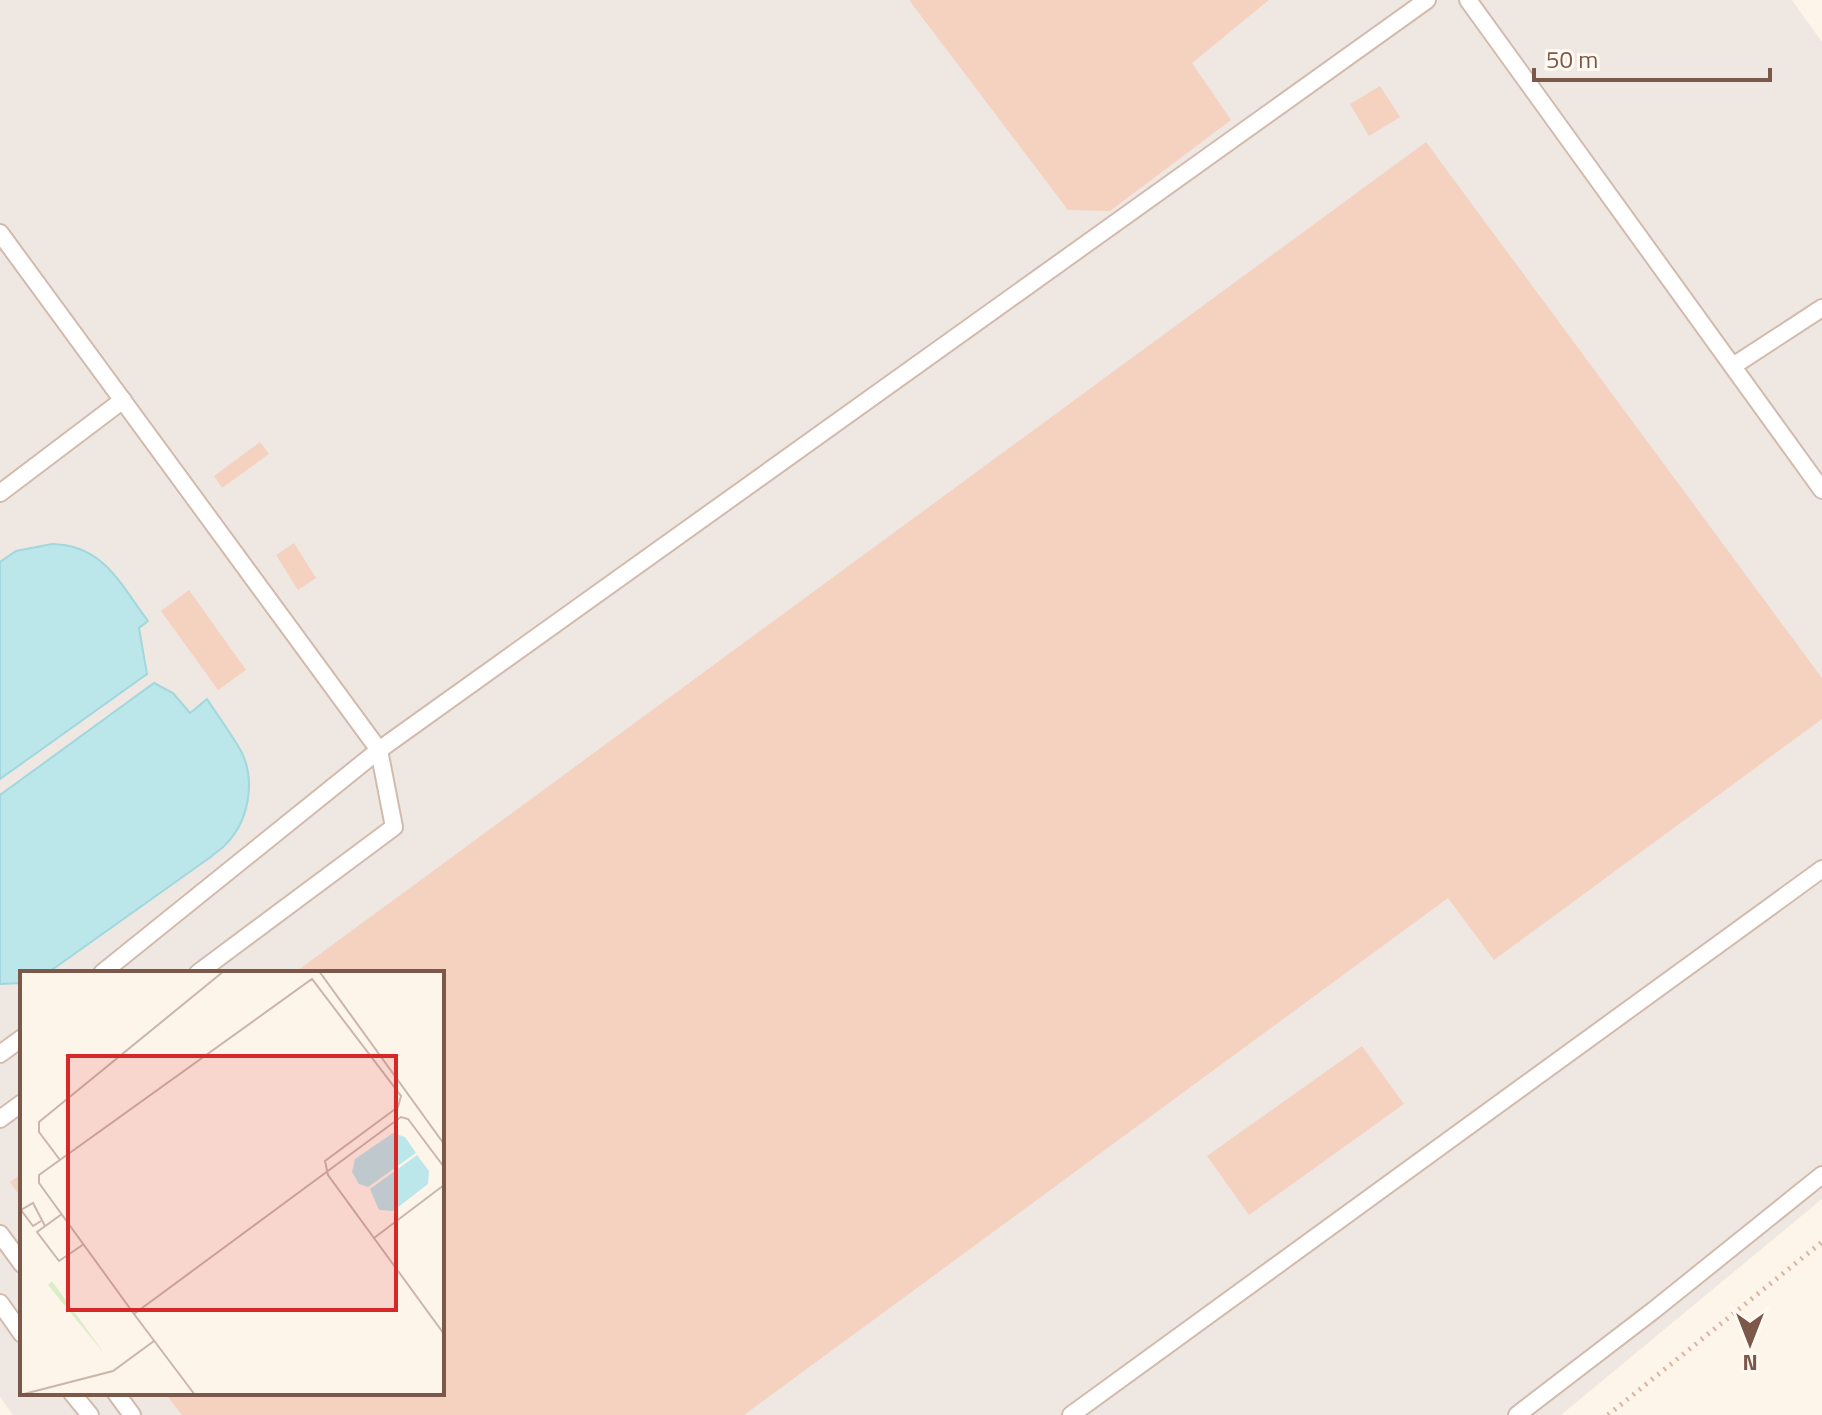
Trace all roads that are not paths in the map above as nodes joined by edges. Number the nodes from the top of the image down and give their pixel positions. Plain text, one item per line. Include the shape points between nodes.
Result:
1 (1427, 0) edge
2 (1468, 0) edge
3 (0, 233) edge
4 (1822, 308) edge
5 (1733, 366) junction
6 (123, 400) junction
7 (1822, 490) edge
8 (0, 493) edge
9 (379, 750) junction
10 (1822, 869) edge
11 (104, 971) edge
12 (201, 971) edge
13 (20, 1039) edge
14 (0, 1054) edge
15 (20, 1104) edge
16 (0, 1119) edge
17 (1822, 1175) edge
18 (0, 1234) edge
19 (20, 1261) edge
20 (0, 1303) edge
21 (20, 1331) edge
22 (74, 1395) edge
23 (117, 1395) edge
24 (90, 1415) edge
25 (132, 1415) edge
26 (1071, 1415) edge
27 (1517, 1415) edge

1 - 9 lane
2 - 5 lane
3 - 6 lane
4 - 5 lane
5 - 7 lane
6 - 8 lane
6 - 9 lane
9 - 11 lane
9 - 12 lane via 394,827
10 - 26 lane
13 - 14 lane
15 - 16 lane
17 - 27 lane
18 - 19 lane
20 - 21 lane
22 - 24 lane
23 - 25 lane

